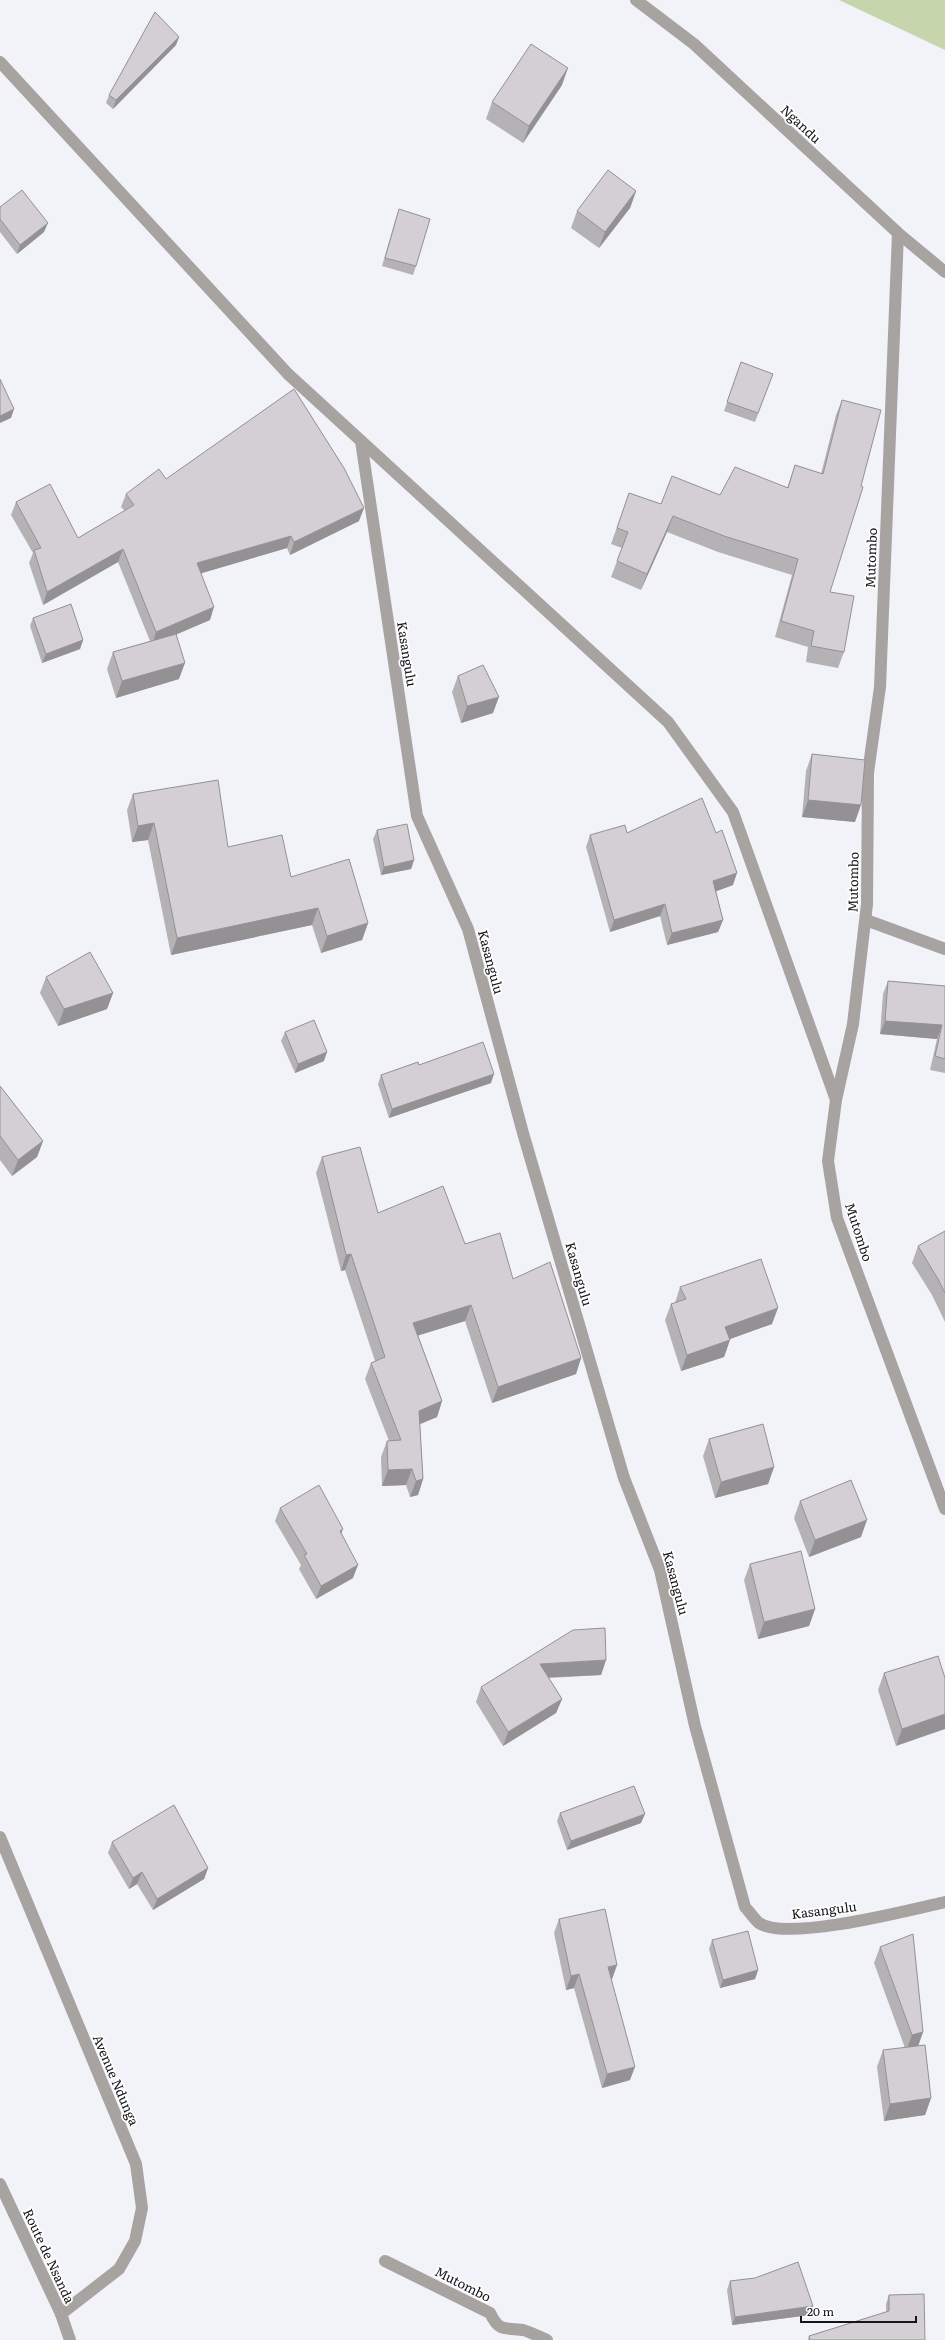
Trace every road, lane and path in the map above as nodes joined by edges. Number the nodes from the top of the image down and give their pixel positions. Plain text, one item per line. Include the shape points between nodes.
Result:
1 (636, 0) edge
2 (0, 62) edge
3 (898, 233) junction
4 (945, 272) edge
5 (361, 441) junction
6 (866, 920) junction
7 (945, 949) edge
8 (836, 1100) junction
9 (945, 1509) edge
10 (0, 1836) edge
11 (945, 1902) edge
12 (0, 2184) edge
13 (385, 2261) dead end
14 (61, 2314) junction
15 (70, 2340) edge
16 (547, 2340) edge

1 - 3 street, Ngandu via 694,44
2 - 5 street via 288,374
3 - 4 street, Ngandu
3 - 6 street, Mutombo via 880,687 868,772
5 - 8 street via 668,722 729,806
5 - 11 street, Kasangulu via 417,816 468,929 523,1133 624,1478 660,1570 695,1726 745,1906 759,1923 794,1930 872,1918
6 - 7 street
6 - 8 street, Mutombo via 853,1024
8 - 9 street, Mutombo via 828,1161 837,1218
10 - 14 street, Avenue Ndunga via 136,2164 141,2200 142,2208 135,2241 119,2269
12 - 14 street, Route de Nsanda
13 - 16 street, Mutombo via 490,2313 495,2324 504,2330 524,2330
14 - 15 street, Route de Nsanda

